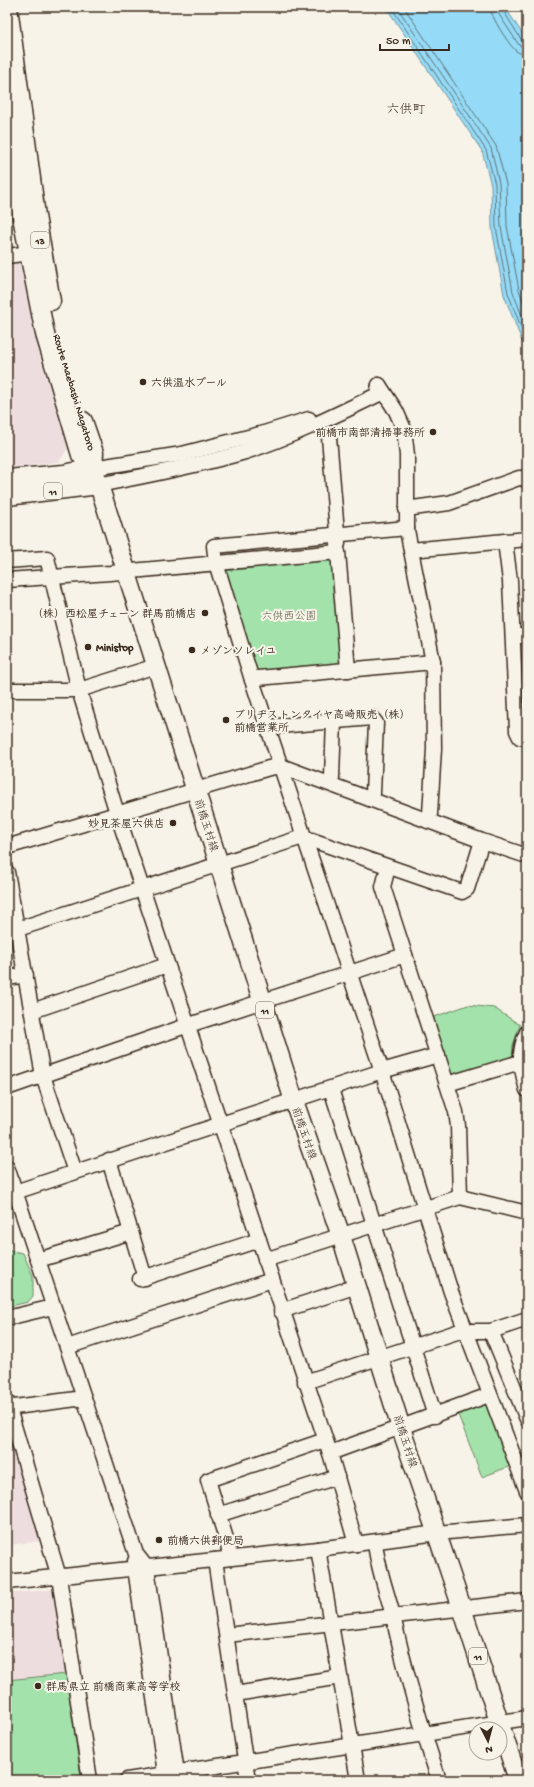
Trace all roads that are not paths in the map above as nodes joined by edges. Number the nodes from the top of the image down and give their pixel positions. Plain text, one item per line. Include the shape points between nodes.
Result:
1 (8, 7) edge
2 (10, 40) edge
3 (7, 97) edge
4 (36, 252) junction
5 (7, 256) edge
6 (379, 385) junction
7 (329, 438) dead end
8 (93, 468) junction
9 (7, 479) edge
10 (527, 481) edge
11 (99, 485) junction
12 (7, 496) edge
13 (406, 509) junction
14 (407, 528) junction
15 (338, 534) junction
16 (527, 539) edge
17 (505, 541) junction
18 (411, 550) junction
19 (338, 552) junction
20 (7, 561) edge
21 (216, 563) junction
22 (126, 571) junction
23 (51, 576) junction
24 (7, 580) edge
25 (513, 636) junction
26 (527, 636) edge
27 (433, 662) junction
28 (156, 666) junction
29 (348, 670) junction
30 (252, 680) junction
31 (7, 690) edge
32 (79, 690) junction
33 (334, 720) junction
34 (267, 726) junction
35 (527, 738) edge
36 (281, 766) junction
37 (329, 783) junction
38 (196, 790) junction
39 (370, 799) junction
40 (117, 813) junction
41 (428, 820) junction
42 (303, 837) junction
43 (482, 841) junction
44 (7, 847) edge
45 (527, 856) edge
46 (219, 864) junction
47 (388, 867) junction
48 (7, 872) edge
49 (143, 888) junction
50 (24, 927) dead end
51 (405, 955) junction
52 (167, 965) junction
53 (26, 974) junction
54 (349, 974) junction
55 (7, 978) edge
56 (262, 1001) junction
57 (32, 1011) junction
58 (186, 1026) junction
59 (527, 1032) edge
60 (438, 1055) junction
61 (524, 1060) edge
62 (382, 1071) junction
63 (43, 1076) junction
64 (447, 1084) junction
65 (7, 1088) edge
66 (331, 1089) junction
67 (527, 1090) edge
68 (294, 1101) junction
69 (220, 1125) junction
70 (109, 1160) junction
71 (7, 1167) edge
72 (75, 1172) junction
73 (11, 1193) edge
74 (460, 1197) junction
75 (425, 1209) junction
76 (527, 1213) edge
77 (374, 1225) junction
78 (131, 1232) junction
79 (341, 1236) junction
80 (258, 1240) junction
81 (38, 1260) junction
82 (265, 1260) junction
83 (272, 1280) junction
84 (357, 1286) junction
85 (53, 1307) junction
86 (281, 1311) junction
87 (7, 1318) edge
88 (527, 1319) edge
89 (465, 1331) junction
90 (491, 1331) junction
91 (413, 1345) junction
92 (67, 1347) junction
93 (380, 1356) junction
94 (305, 1382) junction
95 (489, 1395) junction
96 (84, 1398) junction
97 (8, 1406) edge
98 (435, 1416) junction
99 (527, 1419) edge
100 (401, 1428) junction
101 (327, 1447) junction
102 (337, 1477) junction
103 (527, 1491) edge
104 (218, 1515) junction
105 (527, 1526) edge
106 (437, 1533) junction
107 (375, 1542) junction
108 (356, 1544) junction
109 (318, 1549) junction
110 (230, 1558) junction
111 (215, 1560) junction
112 (141, 1568) junction
113 (58, 1577) junction
114 (7, 1582) edge
115 (527, 1601) edge
116 (462, 1608) junction
117 (393, 1615) junction
118 (331, 1624) junction
119 (227, 1635) junction
120 (340, 1678) junction
121 (236, 1694) junction
122 (527, 1718) edge
123 (499, 1721) edge
124 (506, 1721) edge
125 (468, 1727) edge
126 (424, 1734) junction
127 (352, 1745) junction
128 (508, 1749) edge
129 (246, 1762) junction
130 (172, 1777) edge
131 (90, 1780) edge
132 (127, 1780) edge
133 (248, 1780) edge
134 (358, 1780) edge
135 (439, 1780) edge
136 (518, 1780) edge

1 - 2 main road, Route Maebashi Nagatoro / 13
2 - 4 main road, Route Maebashi Nagatoro / 13 via 35,208
3 - 4 main road, Route Maebashi Nagatoro / 13 via 22,217
4 - 5 street
4 - 8 main road, Route Maebashi Nagatoro / 13 via 57,334 94,453
6 - 8 street via 332,410 264,433 160,459
6 - 11 street via 377,395 263,446 189,467
6 - 13 street via 404,429 407,455
7 - 15 street
8 - 9 main road, 11 via 64,474
8 - 11 main road, 前橋玉村線 / 11
10 - 13 street via 519,478 449,502
11 - 12 main road, 11
11 - 22 main road, 前橋玉村線 / 11
13 - 14 street
14 - 15 street
14 - 18 street
15 - 19 street
15 - 21 street via 214,546
16 - 17 street
17 - 18 street
17 - 25 street
18 - 27 street
19 - 21 street
19 - 29 street
20 - 23 street via 47,558
21 - 22 street
21 - 30 street
22 - 23 street
22 - 28 main road, 前橋玉村線 / 11
23 - 24 street
23 - 32 street
25 - 26 street
25 - 35 street via 517,731 520,737
27 - 29 street
27 - 41 street via 434,750
28 - 32 street
28 - 38 main road, 前橋玉村線 / 11
29 - 30 street
30 - 34 street
31 - 32 street
32 - 40 street
33 - 34 street
33 - 37 street via 332,777
33 - 39 street via 369,717 375,720 373,793
34 - 36 street
36 - 37 street
36 - 38 street
36 - 42 street
37 - 39 street
38 - 40 street
38 - 46 main road, 前橋玉村線 / 11
39 - 41 street
40 - 44 street
40 - 49 street
41 - 43 street
42 - 46 street
42 - 47 street
42 - 54 street
43 - 45 street
43 - 47 street via 467,889 462,892
46 - 49 street
46 - 56 main road, 前橋玉村線 / 11
47 - 51 street via 383,887
48 - 53 street
49 - 50 street
49 - 52 street
51 - 54 street
51 - 60 street
52 - 57 street
52 - 58 street
53 - 55 street
53 - 57 street
54 - 56 street
54 - 62 street
56 - 58 street
56 - 68 main road, 前橋玉村線 / 11
57 - 63 street
58 - 63 street
58 - 69 street
59 - 61 street via 521,1047
60 - 62 street
60 - 64 street
61 - 64 street
61 - 67 street
62 - 66 street
62 - 75 street
63 - 65 street
63 - 72 street
64 - 74 street via 458,1126
66 - 68 street
66 - 77 street
68 - 69 street
68 - 79 main road, 前橋玉村線 / 11
69 - 70 street
69 - 80 street
70 - 72 street
70 - 78 street
71 - 73 street
72 - 73 street
73 - 81 street
74 - 75 street
74 - 76 street
75 - 77 street
75 - 89 street
77 - 79 street
77 - 91 street
78 - 80 street via 142,1278
78 - 81 street
79 - 82 street
79 - 84 main road, 前橋玉村線 / 11
80 - 82 street
81 - 85 street
82 - 83 street
83 - 86 street
83 - 92 street
84 - 86 street
84 - 93 main road, 前橋玉村線 / 11
85 - 87 street
85 - 92 street
86 - 94 street
88 - 90 street
89 - 90 street
89 - 91 street
89 - 95 street
90 - 99 street
91 - 93 street
91 - 98 street
92 - 96 street
93 - 94 street
93 - 100 main road, 前橋玉村線 / 11
94 - 101 street
95 - 98 street
95 - 103 street
96 - 97 street
96 - 112 street
97 - 113 street
98 - 100 street
100 - 101 street
100 - 106 main road, 前橋玉村線 / 11
101 - 102 street
101 - 104 street via 210,1478 208,1485
102 - 104 street
102 - 108 street
104 - 110 street
105 - 106 street
106 - 107 street
106 - 116 main road, 前橋玉村線 / 11
107 - 108 street
107 - 117 street via 376,1557
108 - 109 street
109 - 110 street
109 - 118 street
110 - 111 street
111 - 112 street
111 - 119 street
112 - 113 street
112 - 130 street
113 - 114 street
113 - 131 street
115 - 116 street
116 - 117 street
116 - 123 main road, 前橋玉村線 / 11
117 - 118 street
117 - 126 street
118 - 119 street
118 - 120 street
119 - 121 street
120 - 121 street
120 - 127 street
121 - 129 street
122 - 124 street
125 - 126 street
126 - 127 street
126 - 135 street
127 - 129 street
127 - 134 street
128 - 136 main road, 前橋玉村線 / 11
129 - 130 street
129 - 133 street
130 - 132 street

